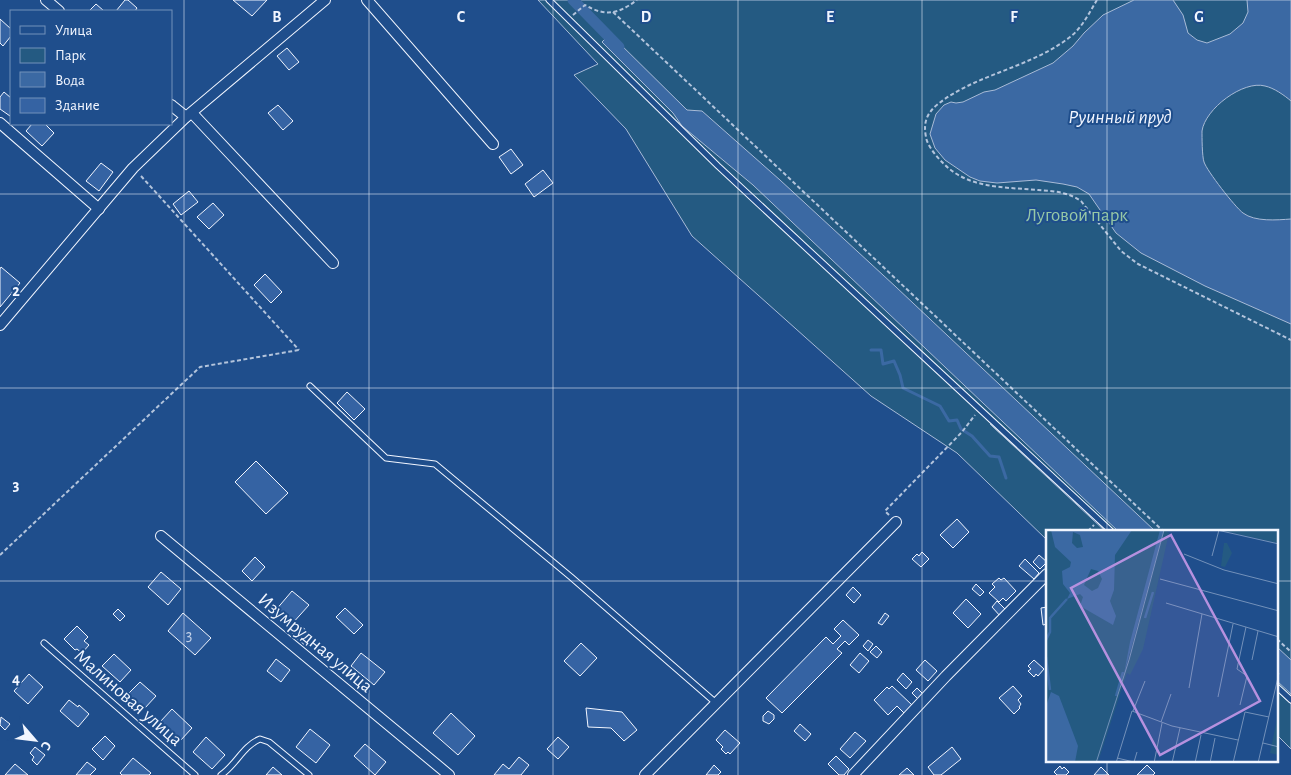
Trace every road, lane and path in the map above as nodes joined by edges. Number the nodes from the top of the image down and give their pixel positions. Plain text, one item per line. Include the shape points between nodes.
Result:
1 (46, 0) edge
2 (325, 0) edge
3 (367, 0) edge
4 (549, 0) edge
5 (637, 0) edge
6 (1097, 0) edge
7 (579, 9) dead end
8 (58, 10) edge
9 (613, 12) junction
10 (172, 106) edge
11 (189, 115) junction
12 (0, 123) edge
13 (493, 144) dead end
14 (134, 168) junction
15 (99, 209) junction
16 (333, 263) dead end
17 (0, 326) edge
18 (1291, 340) edge
19 (310, 386) dead end
20 (980, 409) junction
21 (896, 522) joint
22 (1110, 530) edge
23 (1162, 530) edge
24 (161, 536) dead end
25 (0, 555) edge
26 (1046, 575) edge
27 (1278, 640) edge
28 (44, 642) dead end
29 (1291, 652) edge
30 (1278, 688) edge
31 (1291, 700) edge
32 (716, 703) junction
33 (195, 775) edge
34 (221, 775) edge
35 (308, 775) edge
36 (450, 775) edge
37 (645, 775) edge
38 (853, 775) edge

1 - 8 street
2 - 11 street
3 - 13 street
4 - 20 lane via 718,166
5 - 9 path
6 - 18 path via 1071,36 1026,62 957,90 930,111 925,124 926,139 938,158 960,177 988,186 1045,190 1073,196 1081,201 1121,251 1138,264
7 - 9 path via 585,5 600,13
9 - 23 path
10 - 11 street
11 - 14 street
11 - 16 street
12 - 15 street
14 - 15 street
14 - 25 path via 299,350 200,368
15 - 17 street
19 - 32 lane via 386,458 435,464
20 - 21 path via 962,432 885,511
20 - 22 lane
21 - 32 street
24 - 36 street, Изумрудная улица
26 - 38 street
27 - 29 path
28 - 33 lane, Малиновая улица
30 - 31 lane
32 - 37 street
34 - 35 lane via 250,743 260,739 269,742

